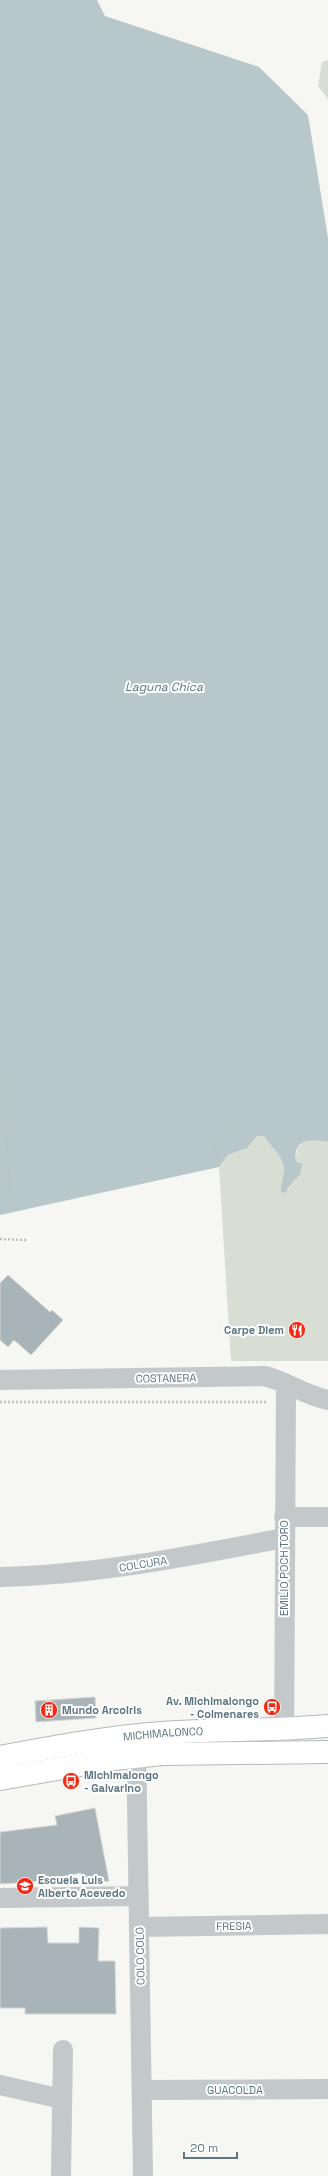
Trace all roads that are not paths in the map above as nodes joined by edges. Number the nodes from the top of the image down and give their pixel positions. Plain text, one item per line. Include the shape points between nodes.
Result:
1 (0, 1380) edge
2 (286, 1384) junction
3 (328, 1400) edge
4 (284, 1517) junction
5 (328, 1517) edge
6 (284, 1538) junction
7 (0, 1577) edge
8 (328, 1726) edge
9 (285, 1730) junction
10 (136, 1746) junction
11 (284, 1752) junction
12 (328, 1752) edge
13 (0, 1757) edge
14 (0, 1779) edge
15 (139, 1896) junction
16 (0, 1898) edge
17 (328, 1924) edge
18 (139, 1927) junction
19 (63, 2050) dead end
20 (0, 2085) edge
21 (328, 2089) edge
22 (142, 2090) junction
23 (62, 2099) junction
24 (61, 2176) edge
25 (143, 2176) edge

1 - 2 street, COSTANERA via 265,1376
2 - 3 street, COSTANERA via 310,1396
2 - 4 street, EMILIO POCH TORO
4 - 5 street
4 - 6 street, EMILIO POCH TORO
6 - 7 street, COLCURA via 116,1568
6 - 9 street, EMILIO POCH TORO
8 - 9 main road, MICHIMALONCO
9 - 10 main road, MICHIMALONCO
9 - 11 street, EMILIO POCH TORO
10 - 11 main road, MICHIMALONCO
10 - 13 main road, MICHIMALONCO via 79,1742
10 - 14 main road, MICHIMALONCO
10 - 15 street, COLO COLO
11 - 12 main road, MICHIMALONCO
15 - 16 street
15 - 18 street, COLO COLO
17 - 18 street, FRESIA
18 - 22 street, COLO COLO
19 - 23 street
20 - 23 street
21 - 22 street, GUACOLDA
22 - 25 street, COLO COLO
23 - 24 street

